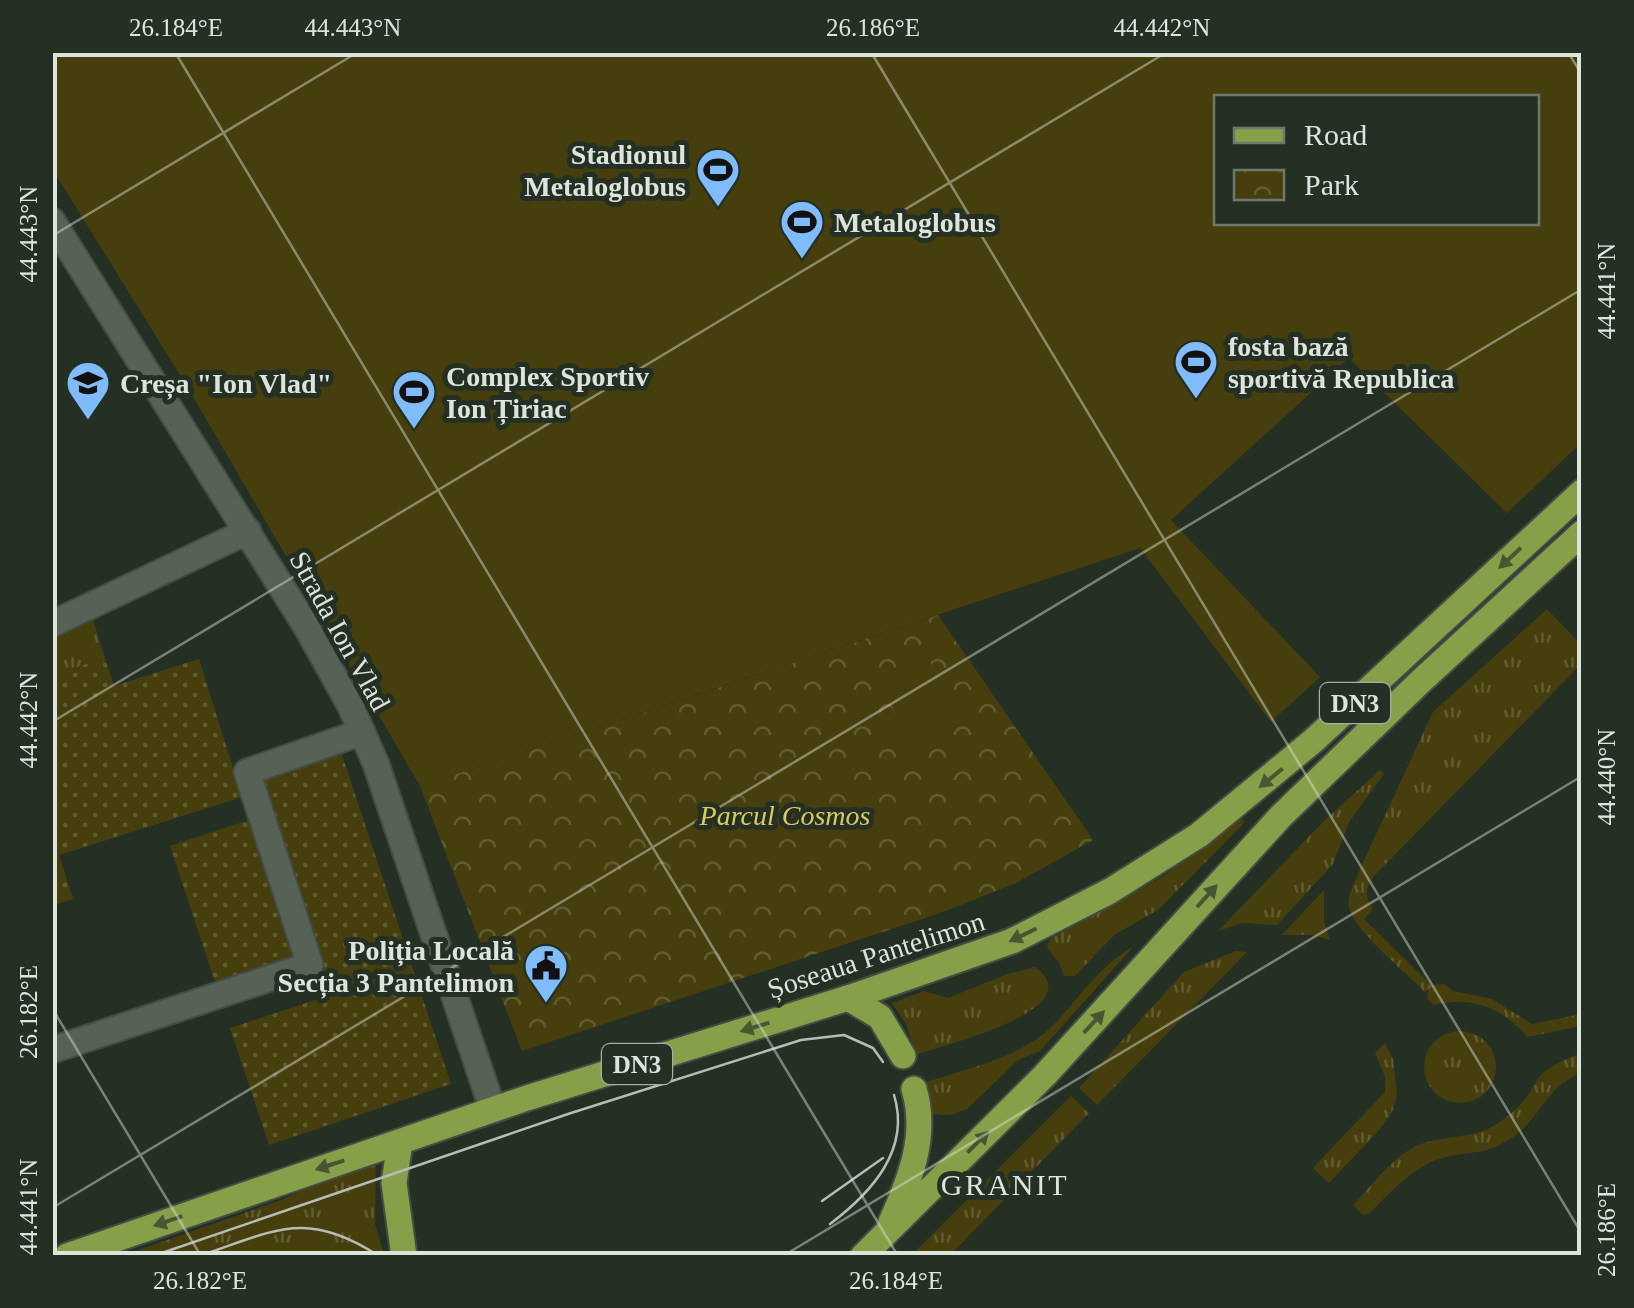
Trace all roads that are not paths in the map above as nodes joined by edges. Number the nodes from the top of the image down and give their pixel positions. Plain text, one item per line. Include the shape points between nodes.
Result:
1 (52, 221) edge
2 (1582, 492) edge
3 (248, 531) junction
4 (1582, 533) edge
5 (52, 624) edge
6 (362, 732) junction
7 (848, 998) junction
8 (52, 1050) edge
9 (903, 1056) dead end
10 (914, 1089) dead end
11 (493, 1110) junction
12 (400, 1142) junction
13 (884, 1235) junction
14 (68, 1256) edge
15 (404, 1256) edge
16 (864, 1256) edge

1 - 3 street, Strada Ion Vlad
2 -> 7 main road, Șoseaua Pantelimon / DN3 via 1314,741 1169,856 1012,941
3 - 5 street
3 - 6 street, Strada Ion Vlad
13 -> 4 main road, DN3 via 1046,1075 1281,816
6 - 8 street via 247,772 310,965
6 - 11 street, Strada Ion Vlad
7 - 9 main road via 880,1017
7 -> 11 main road, Șoseaua Pantelimon / DN3
10 - 13 main road via 917,1146
11 - 12 main road, Șoseaua Pantelimon / DN3
12 -> 14 main road, Șoseaua Pantelimon / DN3
12 - 15 main road via 394,1184
13 - 16 main road, DN3

